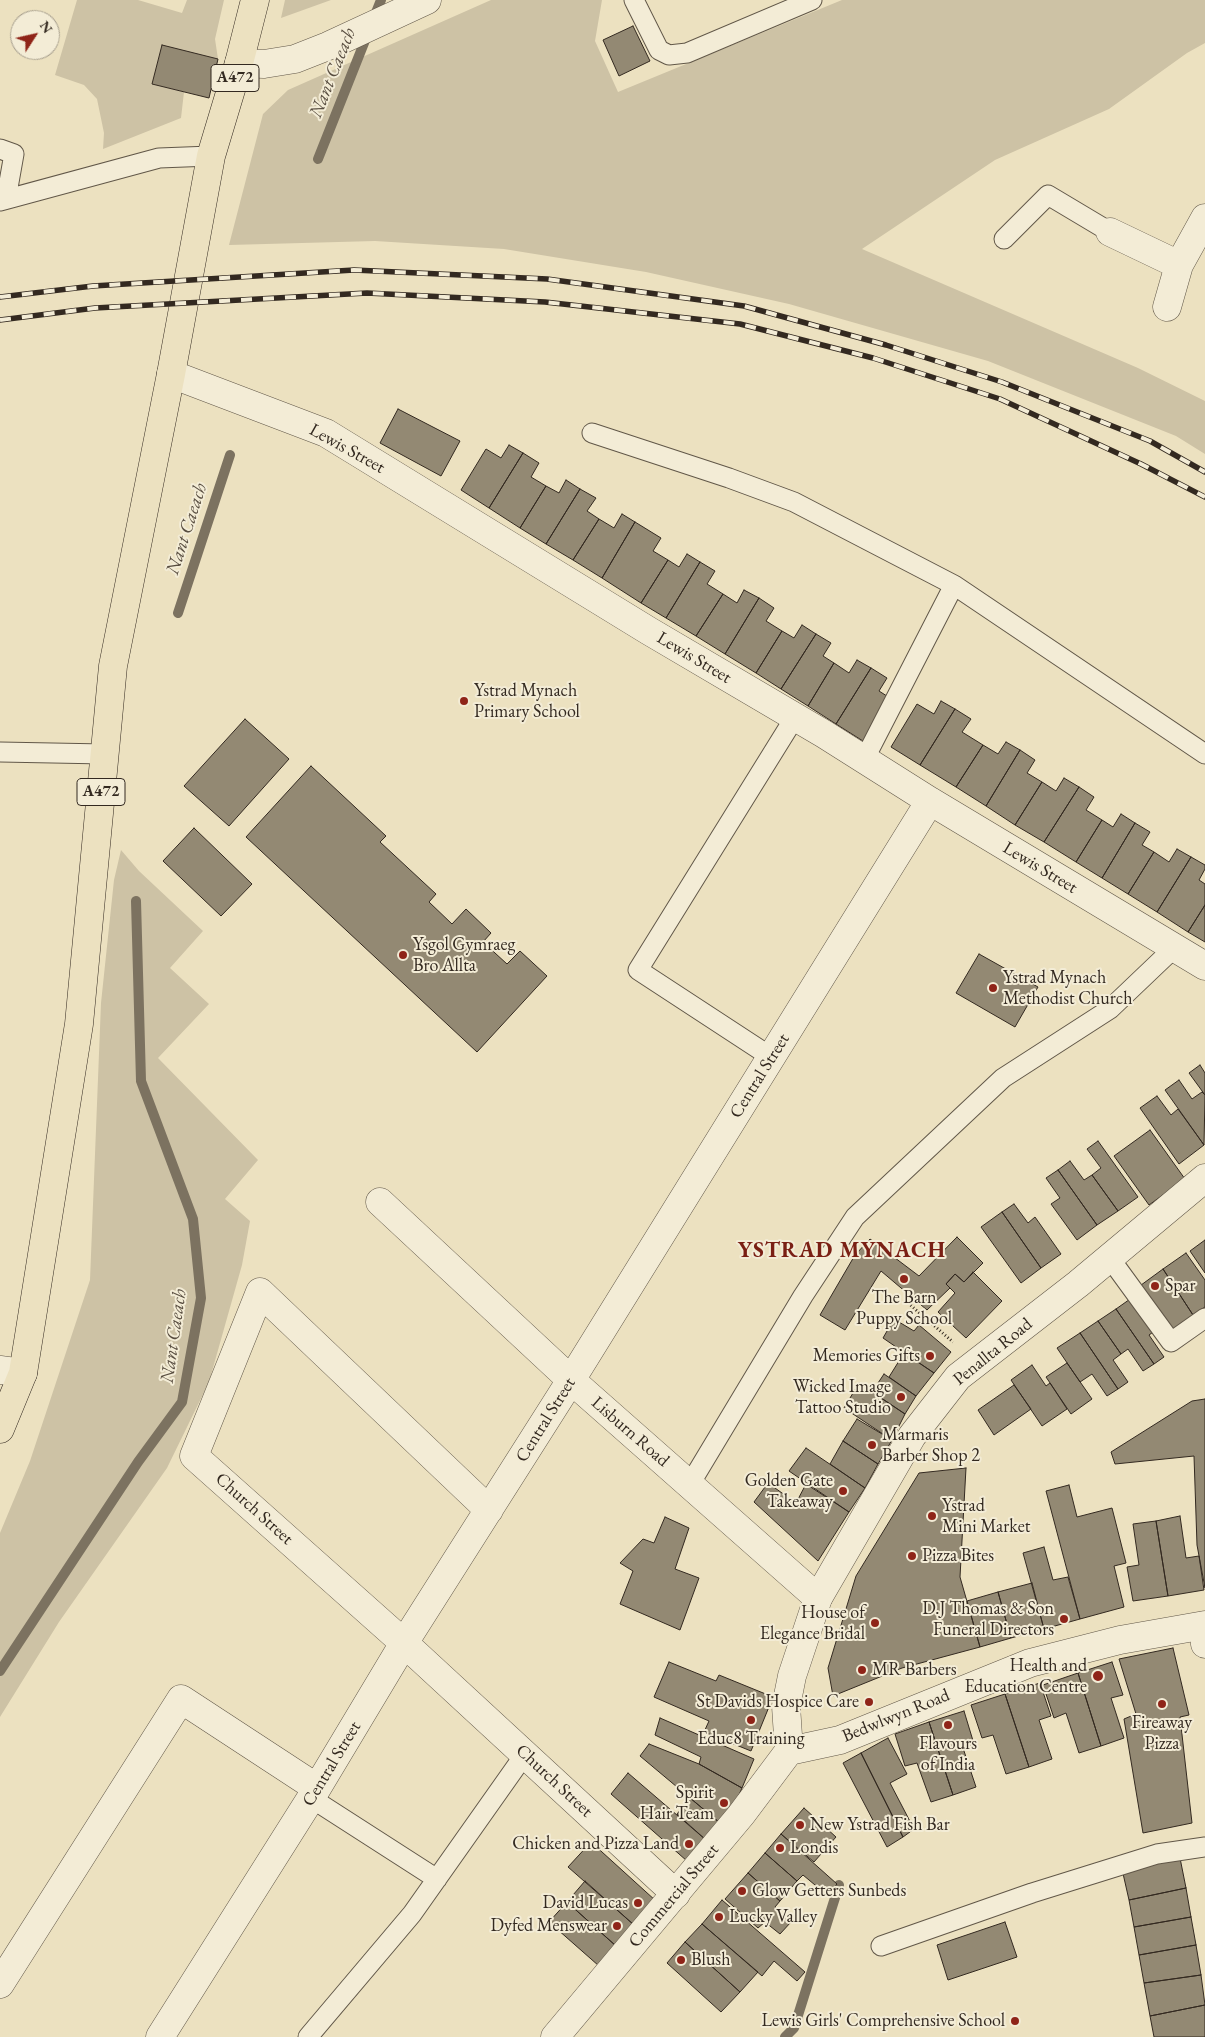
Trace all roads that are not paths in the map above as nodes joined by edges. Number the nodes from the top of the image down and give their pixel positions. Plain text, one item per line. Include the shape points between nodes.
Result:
1 (255, 0) edge
2 (427, 0) edge
3 (634, 0) edge
4 (812, 0) edge
5 (239, 63) junction
6 (0, 149) edge
7 (211, 156) junction
8 (3, 200) edge
9 (1205, 218) edge
10 (1110, 232) joint
11 (1004, 239) dead end
12 (1179, 265) junction
13 (1167, 307) dead end
14 (171, 374) junction
15 (592, 433) dead end
16 (954, 585) junction
17 (794, 717) junction
18 (0, 752) edge
19 (105, 754) junction
20 (1205, 754) edge
21 (864, 760) junction
22 (930, 801) junction
23 (1174, 948) junction
24 (1205, 966) edge
25 (771, 1057) junction
26 (1205, 1178) edge
27 (380, 1202) dead end
28 (1109, 1257) junction
29 (1205, 1318) edge
30 (12, 1371) edge
31 (571, 1380) junction
32 (0, 1429) edge
33 (690, 1484) junction
34 (490, 1510) junction
35 (818, 1598) junction
36 (1204, 1632) edge
37 (404, 1643) junction
38 (789, 1751) junction
39 (525, 1754) junction
40 (314, 1793) junction
41 (1205, 1847) edge
42 (437, 1879) junction
43 (676, 1894) junction
44 (881, 1946) dead end
45 (0, 1984) edge
46 (160, 2037) edge
47 (308, 2037) edge
48 (555, 2037) edge

1 - 5 main road, A472
2 - 5 street via 296,59 264,64
3 - 4 lane via 659,50 669,56 687,53
5 - 7 main road, A472
6 - 8 lane via 14,154
7 - 8 lane via 159,158
7 - 14 main road, A472
9 - 12 street
10 - 11 lane via 1048,195
10 - 12 street
12 - 13 street
14 - 17 street, Lewis Street via 326,433
14 - 19 main road, A472 via 113,666
15 - 16 lane via 794,502
16 - 20 lane
16 - 21 lane
17 - 21 street, Lewis Street
17 - 25 lane via 638,970
18 - 19 lane
19 - 30 main road, A472 via 79,1024
21 - 22 street, Lewis Street
22 - 23 street, Lewis Street
22 - 25 street, Central Street
23 - 24 street, Lewis Street
23 - 33 lane via 1110,1009 1004,1078 855,1217 803,1296
25 - 31 street, Central Street
26 - 28 street, Penallta Road
27 - 31 street, Lisburn Road
28 - 29 lane via 1172,1342
28 - 35 street, Penallta Road via 958,1377 912,1436
30 - 32 main road, A472
31 - 33 street, Lisburn Road
31 - 34 street, Central Street
33 - 35 street, Lisburn Road
34 - 37 street, Central Street
34 - 37 street, Church Street via 260,1292 194,1456
35 - 38 street, Penallta Road via 792,1676 786,1706
36 - 38 street, Bedwlwyn Road via 1120,1640 1030,1663 840,1740
37 - 39 street, Church Street
37 - 40 street, Central Street
38 - 43 street, Commercial Street
39 - 42 lane
39 - 43 street, Church Street
40 - 42 lane
40 - 45 street via 181,1699
40 - 46 street, Central Street
41 - 44 lane via 1156,1854
42 - 47 lane via 412,1914
43 - 48 street, Commercial Street

